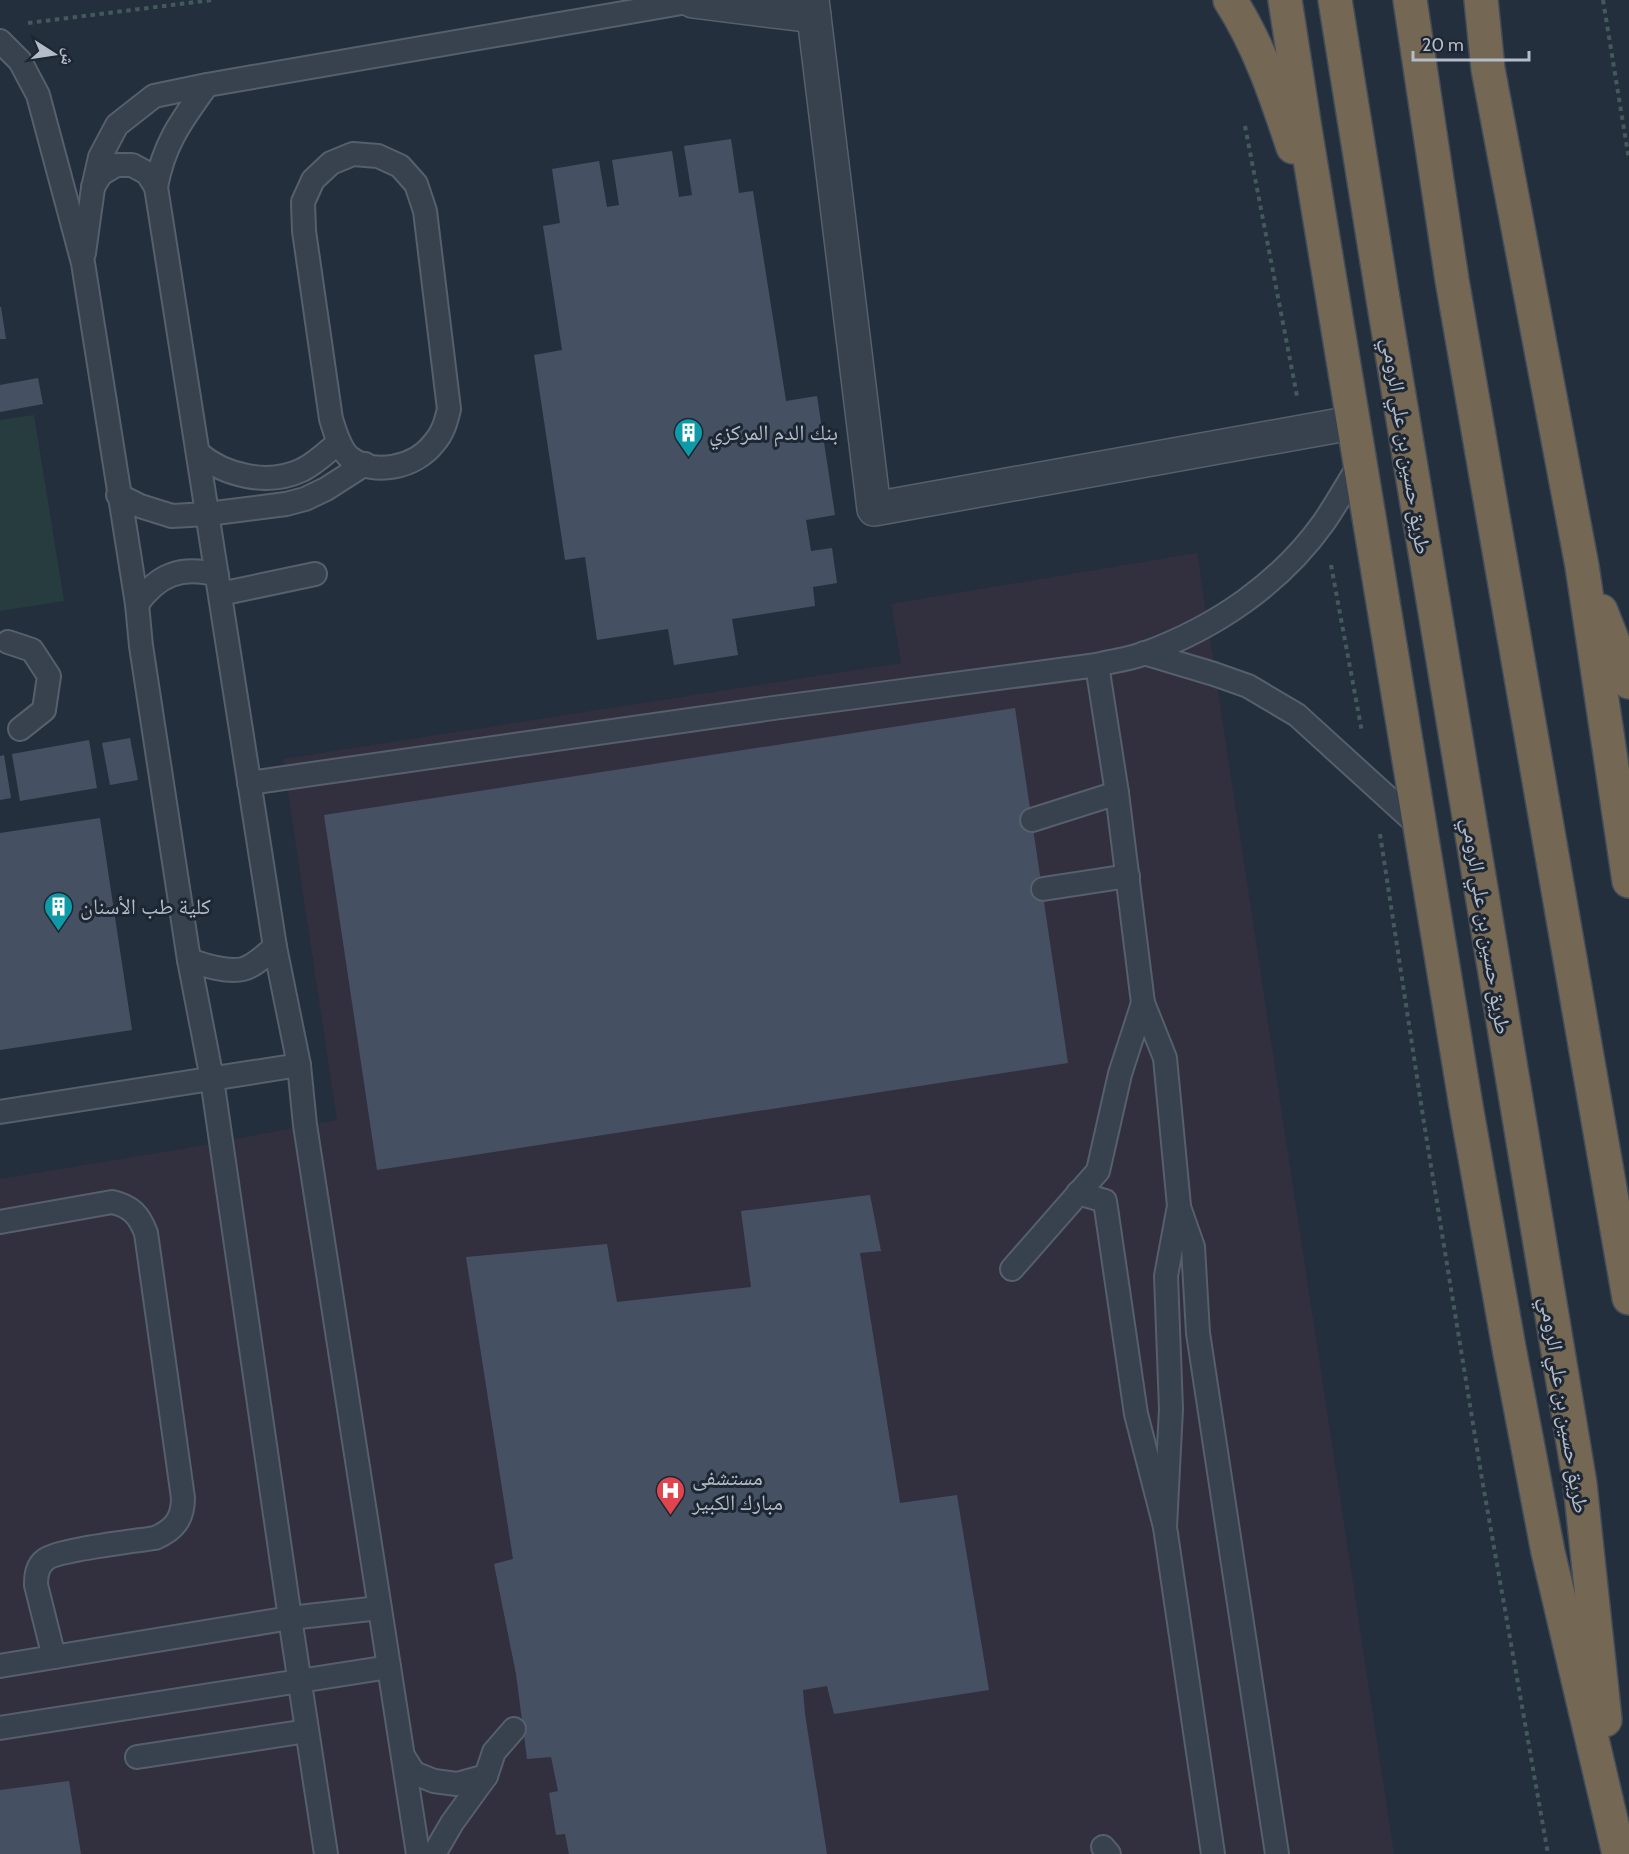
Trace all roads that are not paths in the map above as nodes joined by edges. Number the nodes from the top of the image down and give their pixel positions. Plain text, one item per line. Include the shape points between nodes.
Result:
1 (1230, 0) edge
2 (1335, 0) edge
3 (1410, 0) edge
4 (693, 1) edge
5 (1485, 1) edge
6 (813, 8) edge
7 (1293, 8) edge
8 (0, 41) edge
9 (207, 85) junction
10 (156, 187) junction
11 (93, 188) junction
12 (83, 263) junction
13 (339, 442) junction
14 (1354, 443) junction
15 (198, 453) junction
16 (365, 464) junction
17 (118, 495) junction
18 (207, 514) junction
19 (1582, 566) junction
20 (315, 574) dead end
21 (218, 585) junction
22 (136, 604) junction
23 (8, 642) dead end
24 (1144, 654) junction
25 (1097, 665) junction
26 (1629, 682) edge
27 (20, 729) dead end
28 (249, 783) junction
29 (1118, 793) junction
30 (1032, 820) dead end
31 (1420, 827) junction
32 (1128, 876) junction
33 (1629, 881) edge
34 (1043, 889) dead end
35 (275, 947) junction
36 (189, 960) junction
37 (1143, 1003) junction
38 (299, 1065) junction
39 (212, 1079) junction
40 (0, 1112) edge
41 (1078, 1193) junction
42 (1179, 1206) junction
43 (0, 1222) edge
44 (1012, 1269) dead end
45 (1629, 1298) edge
46 (1165, 1527) junction
47 (379, 1608) junction
48 (290, 1618) junction
49 (54, 1657) junction
50 (0, 1666) edge
51 (388, 1667) junction
52 (300, 1681) junction
53 (0, 1728) edge
54 (514, 1729) dead end
55 (307, 1731) junction
56 (402, 1756) junction
57 (137, 1757) dead end
58 (486, 1776) junction
59 (326, 1854) edge
60 (418, 1854) edge
61 (434, 1854) edge
62 (1213, 1854) edge
63 (1276, 1854) edge
64 (1619, 1854) edge

1 - 14 highway via 1247,27 1296,158
2 - 64 highway, طريق حسين بن علي الرومي via 1580,1484
3 - 45 highway via 1452,280
4 - 6 street
4 - 9 lane
5 - 19 highway via 1488,69
6 - 14 street via 874,508 1304,431
7 - 14 highway via 1305,129
8 - 12 lane via 20,61 38,95
9 - 10 lane via 177,128 160,164
9 - 11 lane via 154,96 117,125 100,158
10 - 11 lane via 147,172 132,165 116,165 101,174
10 - 15 lane
11 - 12 lane
12 - 17 lane
13 - 15 lane via 300,471 279,476 243,476 210,464
13 - 16 lane via 349,456
13 - 16 lane via 331,419 303,202 313,180 331,163 353,154 378,156 400,166 416,184 425,211 449,409 444,428 420,457 383,468
14 - 24 lane via 1323,523 1286,566 1244,603 1207,626
14 - 31 highway
15 - 18 lane
16 - 18 lane via 326,489 286,504
17 - 18 lane via 172,516
17 - 22 lane
18 - 21 lane
19 - 26 highway
19 - 33 highway
20 - 21 lane
21 - 22 lane via 202,571 171,574 157,581
21 - 28 lane
22 - 36 lane
23 - 27 lane via 32,650 49,676 44,710
24 - 25 lane
24 - 31 lane via 1248,686 1297,715
25 - 28 lane
25 - 29 lane
28 - 35 lane
29 - 30 lane
29 - 32 lane
31 - 64 highway via 1529,1459
32 - 34 lane
32 - 37 lane
35 - 36 lane via 243,969 210,968
35 - 38 lane
36 - 39 lane
37 - 41 lane via 1120,1074 1098,1171
37 - 42 lane via 1165,1058
38 - 39 lane
38 - 47 lane via 304,1125
39 - 40 lane
39 - 48 lane
41 - 44 lane
41 - 46 lane via 1105,1201 1136,1414
42 - 46 lane via 1166,1276 1172,1408
42 - 63 lane via 1193,1247 1198,1333
43 - 49 lane via 112,1202 134,1211 142,1221 183,1498 180,1518 165,1534 52,1555 39,1566 36,1585
46 - 62 lane
47 - 48 lane
47 - 51 lane
48 - 49 lane
48 - 52 lane
49 - 50 lane
51 - 52 lane
51 - 56 lane
52 - 53 lane
52 - 55 lane
54 - 58 lane via 494,1752
55 - 57 lane
55 - 59 lane
56 - 58 lane via 414,1773 434,1781 457,1784
56 - 60 lane
58 - 61 lane

